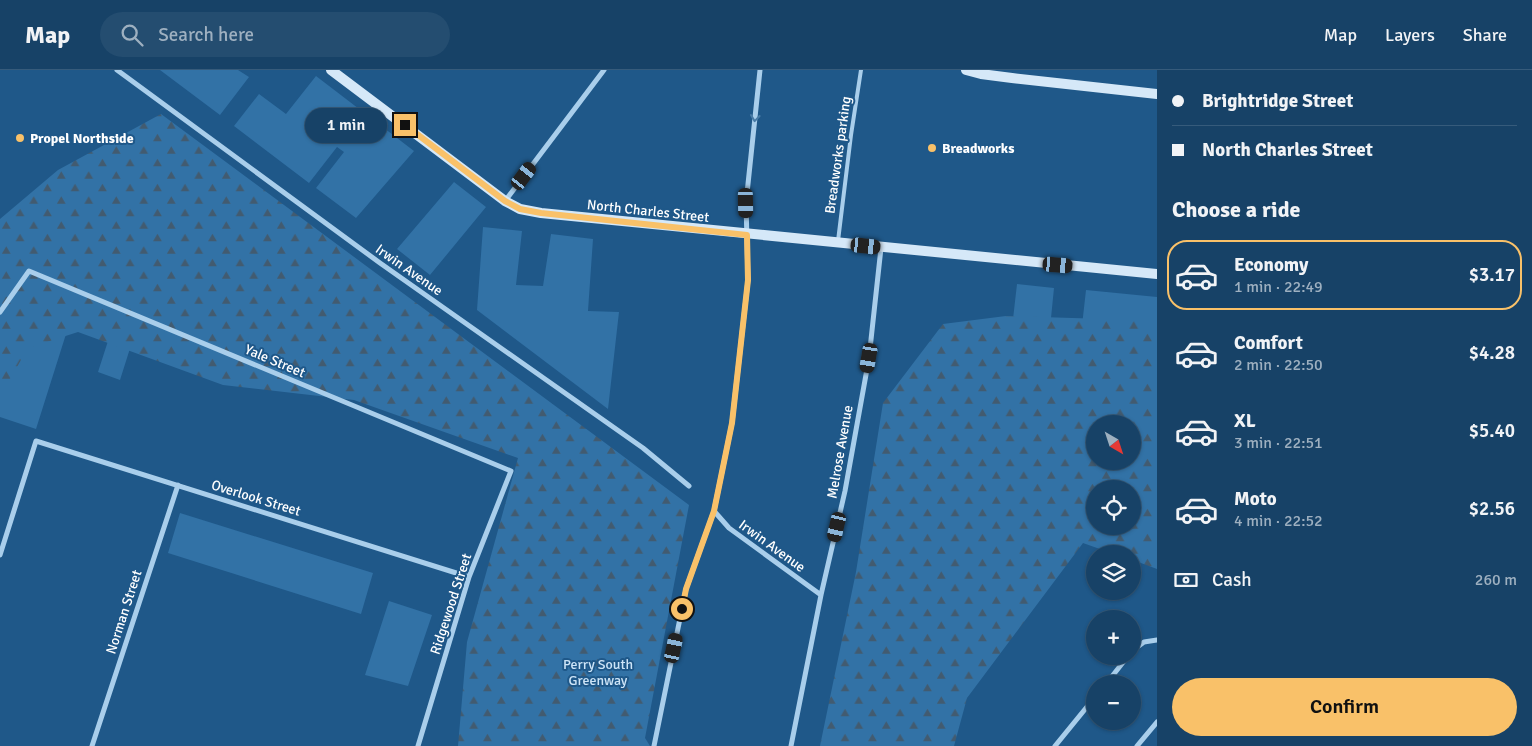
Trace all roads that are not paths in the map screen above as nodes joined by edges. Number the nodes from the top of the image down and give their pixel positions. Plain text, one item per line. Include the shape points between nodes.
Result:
1 (117, 70) edge
2 (331, 70) edge
3 (604, 70) edge
4 (760, 70) edge
5 (861, 70) edge
6 (966, 70) edge
7 (1157, 94) edge
8 (505, 201) junction
9 (747, 235) junction
10 (838, 243) junction
11 (881, 248) junction
12 (1157, 274) edge
13 (0, 312) edge
14 (512, 471) joint
15 (178, 485) junction
16 (689, 486) dead end
17 (714, 511) junction
18 (0, 555) edge
19 (469, 577) junction
20 (821, 595) junction
21 (1157, 640) edge
22 (1141, 644) edge
23 (1121, 665) edge
24 (1113, 675) edge
25 (1086, 708) edge
26 (1157, 722) edge
27 (92, 746) edge
28 (418, 746) edge
29 (654, 746) edge
30 (791, 746) edge
31 (1055, 746) edge
32 (1138, 746) edge

1 - 16 street, Irwin Avenue via 380,264 643,448
2 - 8 street, North Charles Street
3 - 8 street
4 -> 9 street via 746,203
5 - 10 lane, Breadworks parking
6 - 7 street
8 - 9 street, North Charles Street via 520,209 541,213
9 - 10 street, North Charles Street
9 - 17 street via 748,280 732,423
10 - 11 street, North Charles Street
11 - 12 street, North Charles Street
11 - 20 street, Melrose Avenue via 864,387
13 - 14 street, Yale Street via 29,272
14 - 19 street, Ridgewood Street
15 - 18 street, Overlook Street via 36,441
15 - 19 street, Overlook Street
15 - 27 street, Norman Street
17 - 20 street, Irwin Avenue via 729,528
17 - 29 street via 686,589
19 - 28 street, Ridgewood Street
20 - 30 street, Melrose Avenue
21 - 22 street
23 - 24 street
25 - 31 street
26 - 32 street

